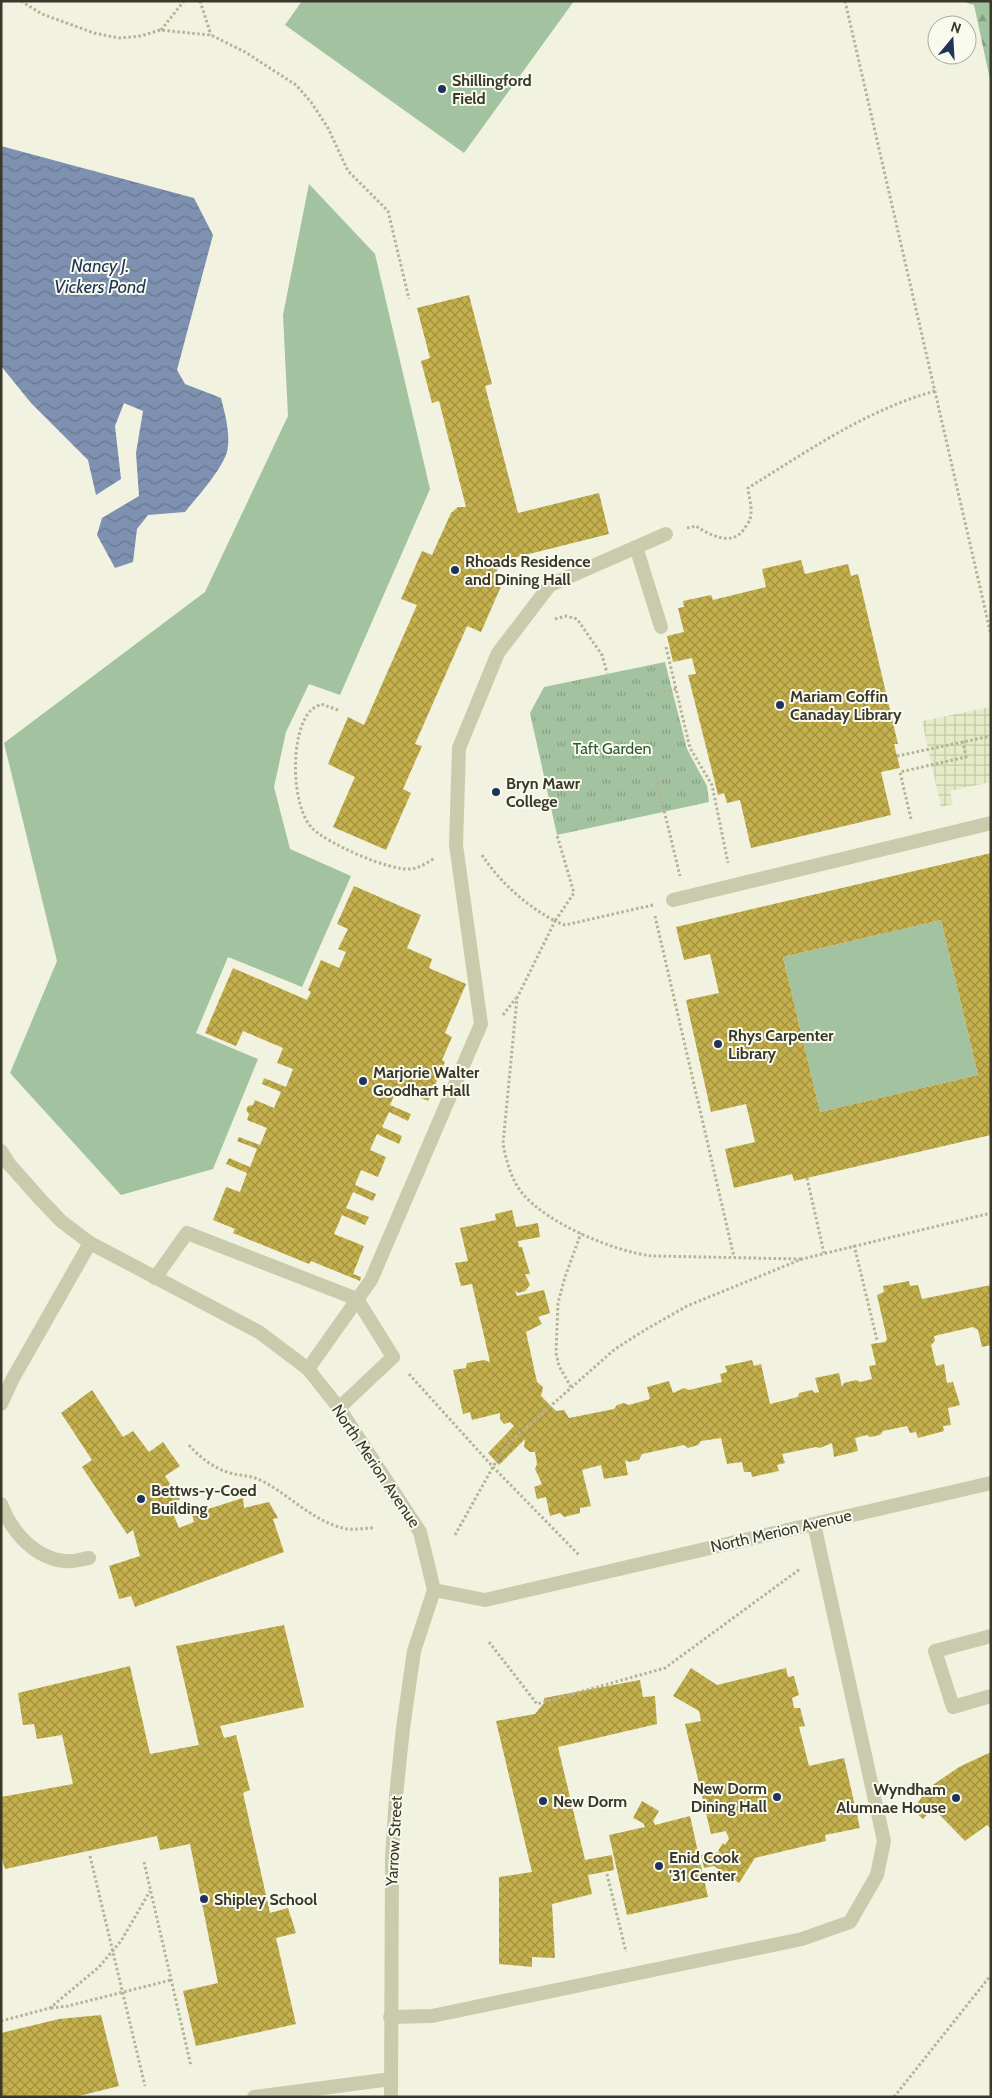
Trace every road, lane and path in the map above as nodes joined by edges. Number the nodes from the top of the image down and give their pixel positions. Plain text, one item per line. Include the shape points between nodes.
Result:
1 (21, 1) edge
2 (184, 1) edge
3 (200, 1) edge
4 (845, 1) edge
5 (160, 30) junction
6 (211, 35) junction
7 (409, 299) dead end
8 (935, 391) junction
9 (666, 534) joint
10 (636, 547) junction
11 (534, 606) junction
12 (661, 627) joint
13 (991, 636) edge
14 (607, 673) dead end
15 (676, 690) junction
16 (654, 694) dead end
17 (338, 710) dead end
18 (991, 736) edge
19 (963, 741) junction
20 (897, 756) dead end
21 (656, 777) dead end
22 (902, 822) dead end
23 (991, 823) edge
24 (557, 835) dead end
25 (456, 845) junction
26 (733, 886) junction
27 (679, 899) joint
28 (555, 921) junction
29 (1, 1151) edge
30 (807, 1178) dead end
31 (991, 1213) edge
32 (581, 1233) junction
33 (90, 1243) junction
34 (854, 1245) junction
35 (824, 1252) junction
36 (734, 1257) junction
37 (802, 1258) junction
38 (155, 1278) junction
39 (357, 1299) junction
40 (877, 1340) dead end
41 (393, 1357) junction
42 (308, 1370) junction
43 (571, 1387) junction
44 (1, 1404) edge
45 (339, 1408) junction
46 (189, 1445) dead end
47 (493, 1467) junction
48 (991, 1483) edge
49 (1, 1504) edge
50 (814, 1524) junction
51 (374, 1528) dead end
52 (455, 1535) dead end
53 (90, 1558) dead end
54 (800, 1569) dead end
55 (597, 1573) junction
56 (434, 1590) junction
57 (991, 1636) edge
58 (489, 1642) dead end
59 (991, 1696) edge
60 (90, 1856) dead end
61 (144, 1862) dead end
62 (607, 1874) dead end
63 (150, 1890) junction
64 (113, 1953) junction
65 (632, 1975) junction
66 (991, 1975) edge
67 (172, 1980) junction
68 (122, 1993) junction
69 (50, 2008) junction
70 (390, 2017) junction
71 (1, 2021) edge
72 (191, 2066) dead end
73 (391, 2079) junction
74 (145, 2086) dead end
75 (254, 2097) edge
76 (391, 2097) edge
77 (894, 2097) edge

1 - 5 path via 42,14 94,33 119,38
2 - 5 path
3 - 6 path
4 - 8 path
5 - 6 path
6 - 7 path via 245,52 296,86 311,102 328,128 348,171 388,211
8 - 9 path via 903,400 852,424 748,488 750,520 740,534 728,539 710,535 696,526
8 - 13 path
9 - 10 street
10 - 11 street via 550,585
10 - 12 street
11 - 14 path via 552,619 566,616 577,619 602,655
11 - 25 street via 498,653 459,748
12 - 15 path
15 - 16 path
15 - 26 path via 690,748 712,785
17 - 25 path via 321,704 311,710 295,752 302,813 313,829 364,858 410,869 422,866
18 - 19 path
19 - 20 path
19 - 22 path via 966,756 900,772 911,820
21 - 27 path
23 - 26 street
24 - 28 path via 574,893
25 - 28 path via 474,843 493,871 518,897
25 - 39 street via 481,1024 371,1280
26 - 27 street
28 - 32 path via 517,998 503,1144 521,1193 540,1210
28 - 36 path via 565,925 652,905
29 - 33 street, North Merion Avenue via 61,1221
30 - 35 path
31 - 34 path
32 - 36 path via 632,1254
32 - 43 path via 558,1303 556,1353 559,1366
33 - 38 street, North Merion Avenue
33 - 44 street
34 - 35 path
34 - 40 path
35 - 37 path
36 - 37 path
37 - 43 path via 687,1306 615,1349
38 - 39 street via 187,1233
38 - 42 street, North Merion Avenue via 259,1332
39 - 41 street
39 - 42 street
41 - 45 street
41 - 47 path
42 - 45 street, North Merion Avenue
43 - 47 path via 511,1441
45 - 56 street, North Merion Avenue via 420,1532
46 - 51 path via 197,1455 215,1466 277,1488 321,1520 348,1529
47 - 52 path
47 - 55 path
48 - 50 street, North Merion Avenue
49 - 53 street via 16,1532 41,1554 66,1561
50 - 55 street, North Merion Avenue
50 - 65 street via 884,1841 877,1875 850,1922 802,1939
54 - 58 path via 665,1668 537,1704
55 - 56 street, North Merion Avenue via 485,1600
56 - 70 street, Yarrow Street via 414,1651 396,1796
57 - 59 street via 935,1651 953,1707
60 - 64 path
61 - 63 path
62 - 65 path
63 - 64 path
63 - 67 path
64 - 68 path
64 - 69 path
65 - 70 street via 432,2016
66 - 77 path
67 - 68 path
67 - 72 path
68 - 69 path
68 - 74 path
69 - 71 path
70 - 73 street, Yarrow Street
73 - 75 street
73 - 76 street, Yarrow Street

